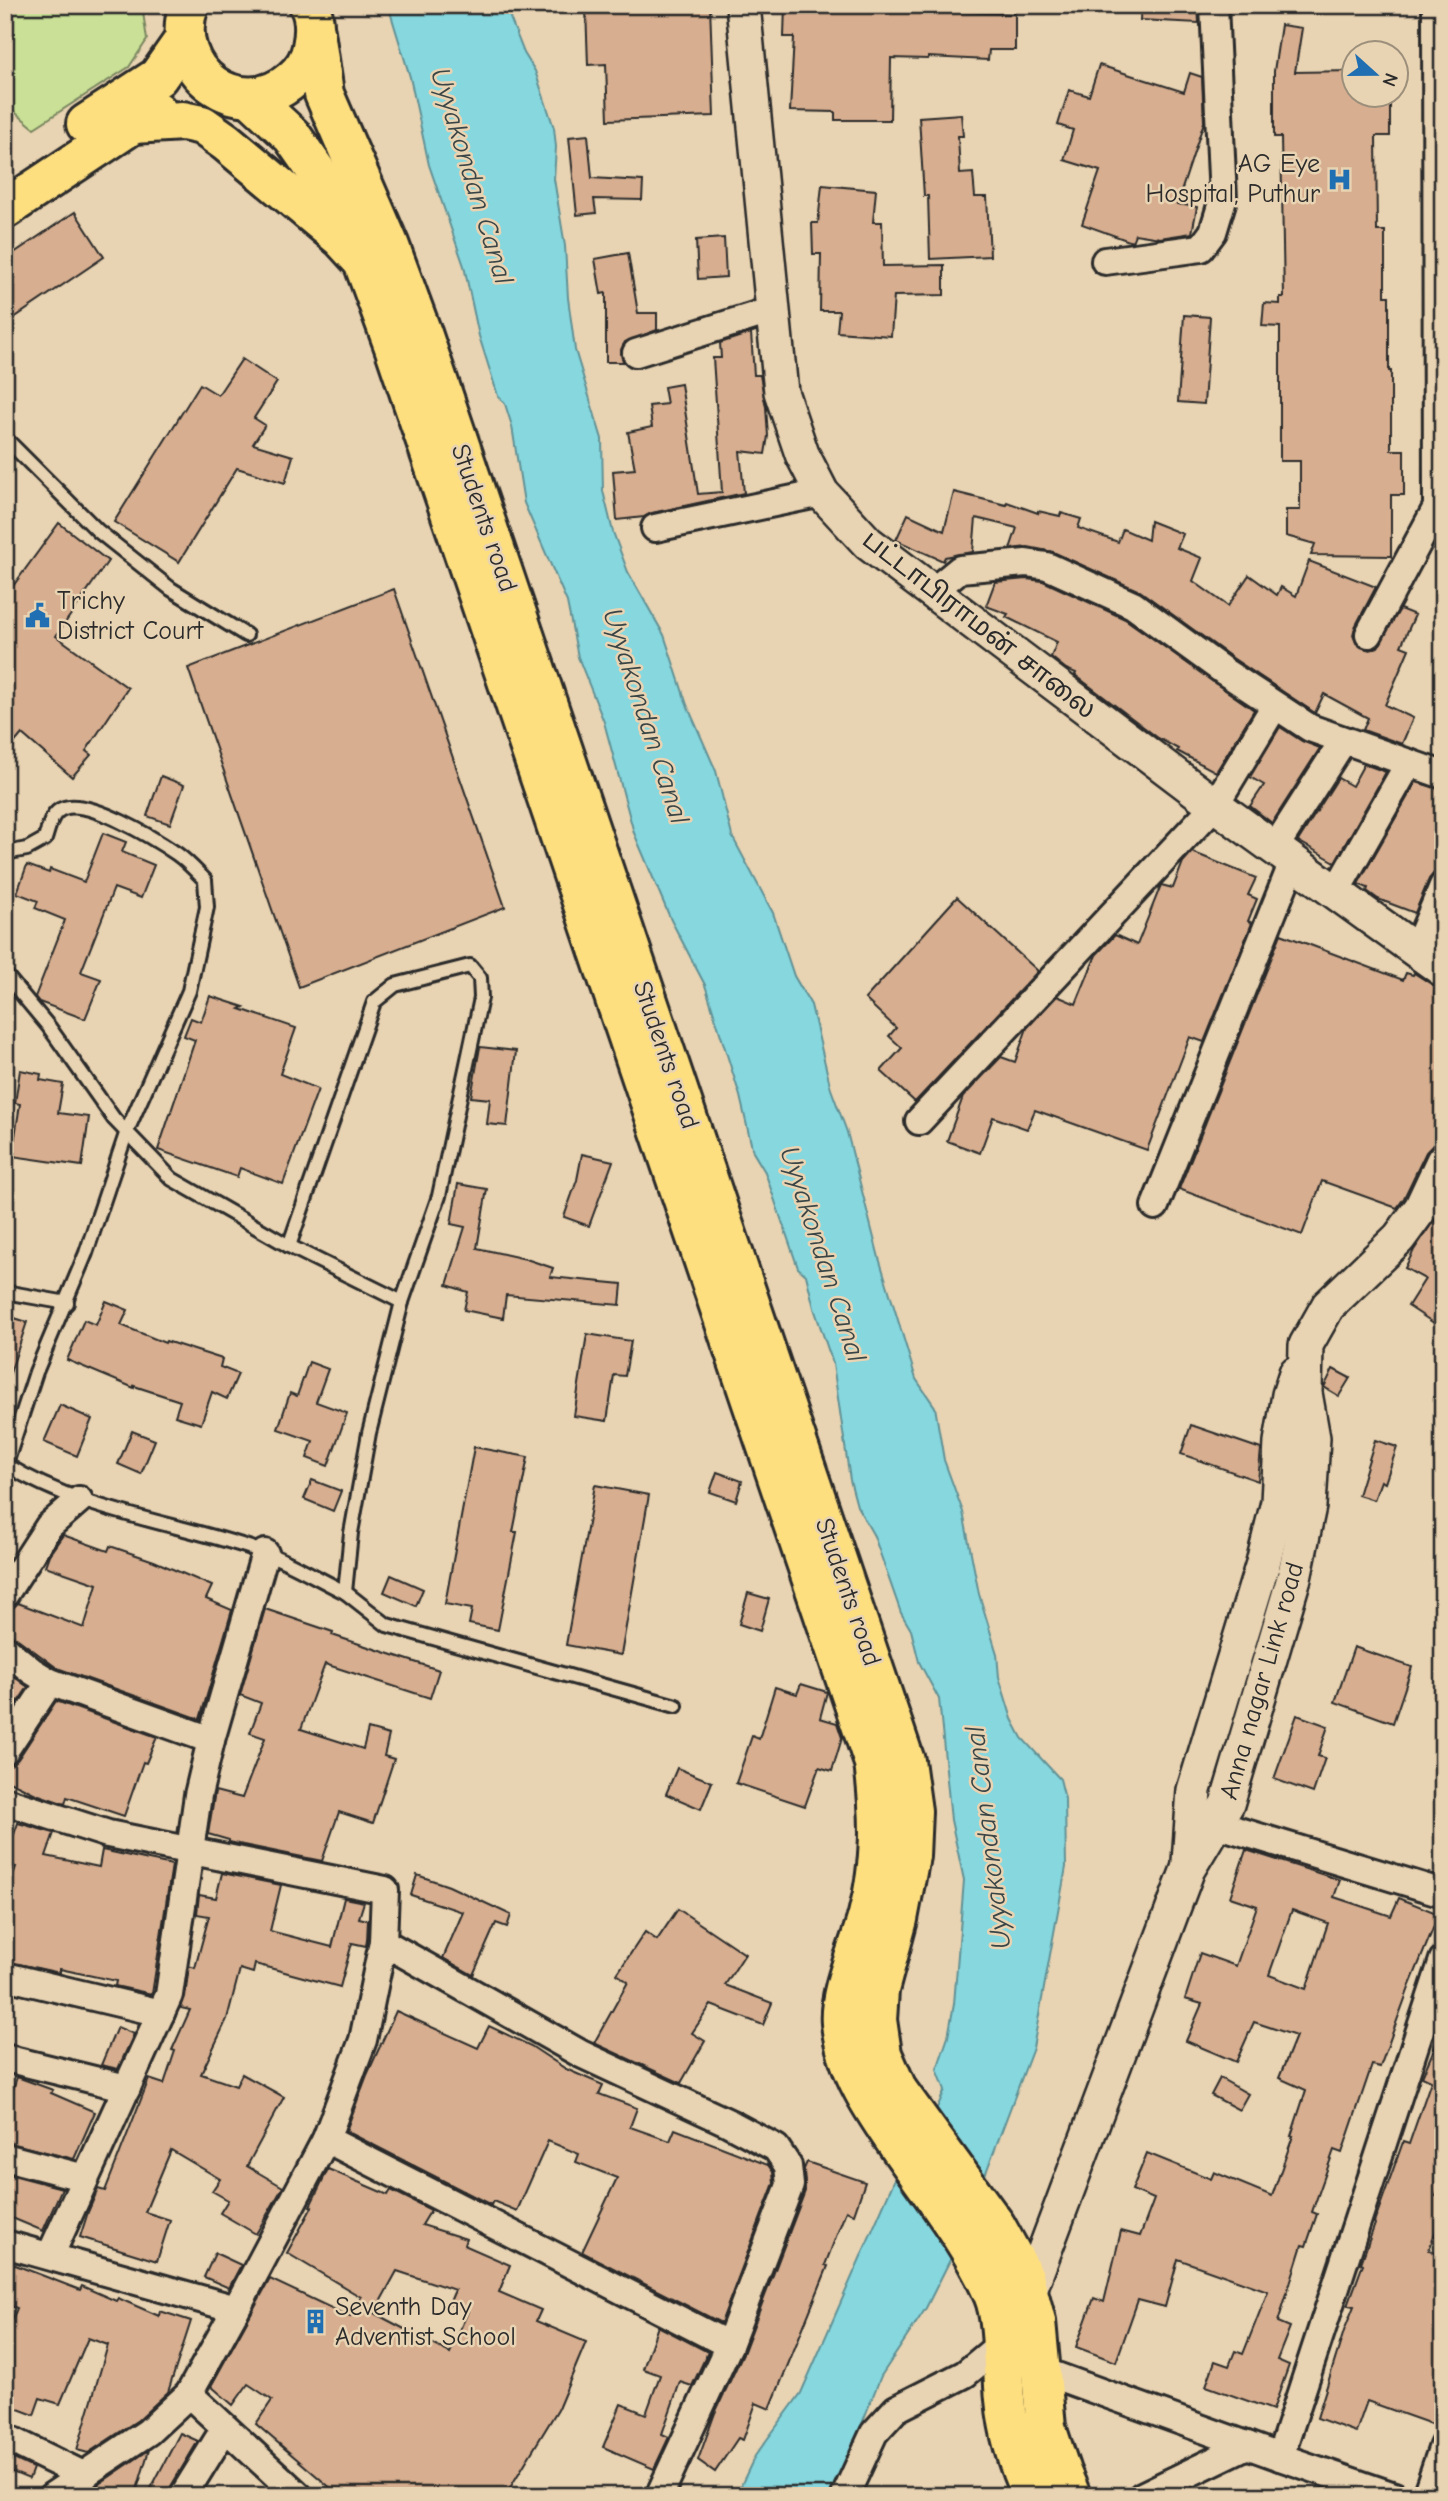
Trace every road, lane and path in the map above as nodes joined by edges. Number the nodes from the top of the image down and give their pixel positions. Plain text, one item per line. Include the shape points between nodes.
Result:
1 (743, 5) edge
2 (1214, 5) edge
3 (1438, 12) edge
4 (312, 19) edge
5 (187, 23) edge
6 (236, 94) junction
7 (133, 124) junction
8 (5, 177) edge
9 (5, 209) edge
10 (1105, 261) dead end
11 (363, 262) junction
12 (773, 310) junction
13 (636, 353) dead end
14 (5, 438) edge
15 (822, 493) junction
16 (1440, 509) edge
17 (655, 528) dead end
18 (932, 592) junction
19 (1369, 634) dead end
20 (246, 635) dead end
21 (1274, 707) junction
22 (1343, 741) junction
23 (1409, 764) junction
24 (1443, 775) edge
25 (1215, 805) junction
26 (5, 853) edge
27 (1283, 856) junction
28 (1443, 886) edge
29 (1335, 893) junction
30 (1416, 950) junction
31 (1443, 970) edge
32 (5, 974) edge
33 (919, 1121) dead end
34 (127, 1131) junction
35 (1443, 1161) edge
36 (1155, 1206) dead end
37 (1432, 1212) edge
38 (289, 1246) junction
39 (5, 1292) edge
40 (402, 1302) junction
41 (67, 1303) junction
42 (1306, 1345) junction
43 (6, 1466) edge
44 (79, 1500) junction
45 (265, 1553) junction
46 (345, 1592) junction
47 (5, 1594) edge
48 (5, 1649) edge
49 (50, 1682) junction
50 (676, 1706) dead end
51 (211, 1740) junction
52 (5, 1750) edge
53 (5, 1801) edge
54 (1216, 1824) junction
55 (189, 1849) junction
56 (1188, 1870) junction
57 (1443, 1893) edge
58 (383, 1942) junction
59 (1443, 1960) edge
60 (5, 1976) edge
61 (161, 2013) junction
62 (5, 2058) edge
63 (127, 2088) junction
64 (890, 2106) junction
65 (326, 2139) junction
66 (5, 2157) edge
67 (85, 2178) junction
68 (984, 2240) junction
69 (5, 2244) edge
70 (50, 2256) junction
71 (1028, 2295) junction
72 (236, 2309) junction
73 (1001, 2344) junction
74 (729, 2345) junction
75 (1040, 2370) junction
76 (189, 2394) junction
77 (225, 2428) junction
78 (5, 2437) edge
79 (1247, 2445) junction
80 (1443, 2446) edge
81 (1279, 2457) junction
82 (85, 2476) junction
83 (52, 2496) edge
84 (183, 2496) edge
85 (299, 2496) edge
86 (659, 2496) edge
87 (845, 2496) edge
88 (1032, 2496) edge
89 (1071, 2496) edge
90 (1142, 2496) edge
91 (1394, 2496) edge
92 (1426, 2496) edge

1 - 12 street, பட்டாபிராமன் சாலை
2 - 10 street via 1223,199 1213,232 1201,248
3 - 16 street
4 - 6 main road via 311,53 300,72 284,87 264,95
4 - 64 main road, Students road via 324,94 419,325 905,1761 912,1811 910,1856 879,1990 877,2020
5 - 6 main road via 191,61 204,79
5 - 8 main road via 158,77
6 - 7 main road via 188,99
6 - 11 main road via 292,136 326,185
7 - 9 main road
7 - 11 main road via 183,121 202,125 341,237
11 - 64 main road via 874,1763 880,1850 840,2018 856,2076
12 - 13 street
12 - 15 street, பட்டாபிராமன் சாலை via 781,392 802,454
14 - 20 lane via 98,531 172,589
15 - 17 street
15 - 18 street, பட்டாபிராமன் சாலை via 867,543
16 - 19 street
18 - 21 street via 960,569 1047,566 1133,605
18 - 25 street, பட்டாபிராமன் சாலை
21 - 22 street
21 - 25 street
22 - 23 street
22 - 27 street
23 - 24 street
23 - 29 street
25 - 27 street, பட்டாபிராமன் சாலை
25 - 33 street
26 - 34 lane via 45,839 53,816 64,808 82,807 133,826 180,856 205,880 207,907 189,990
27 - 29 street, பட்டாபிராமன் சாலை
27 - 36 street
28 - 30 street
29 - 30 street, பட்டாபிராமன் சாலை
30 - 31 street, பட்டாபிராமன் சாலை
32 - 34 lane
34 - 38 lane via 172,1179
34 - 41 lane
35 - 37 street, Anna nagar Link road
37 - 42 street, Anna nagar Link road via 1328,1306
38 - 40 lane
38 - 40 lane via 374,1002 395,985 470,966 480,978 481,998 439,1196
39 - 41 lane
40 - 46 lane via 369,1433
41 - 43 lane via 36,1372
42 - 54 street, Anna nagar Link road via 1305,1392 1313,1438 1309,1506 1294,1578 1227,1804
42 - 56 street via 1289,1395 1278,1502 1263,1563 1194,1790
43 - 44 lane
44 - 45 lane
44 - 47 street via 49,1526
45 - 46 lane
45 - 51 street
46 - 50 lane via 387,1625
48 - 49 street
49 - 51 street
49 - 52 street
51 - 55 street
53 - 55 street via 108,1834
54 - 56 street, Anna nagar Link road
54 - 57 street
55 - 58 street via 385,1891
55 - 61 street via 169,1995
56 - 71 street, Anna nagar Link road
58 - 65 street via 363,2040
58 - 74 street via 581,2054 776,2148 788,2166 790,2185
59 - 81 street
60 - 61 street
61 - 63 street
62 - 63 street
63 - 67 street
64 - 68 main road
65 - 72 street
65 - 74 street
66 - 67 street
67 - 70 street
68 - 71 main road via 1024,2277
68 - 73 main road
69 - 70 street
70 - 72 street
71 - 73 street, Anna nagar Link road
71 - 75 main road via 1036,2321
72 - 76 street
73 - 75 street
73 - 87 street via 965,2374 896,2409 874,2433
73 - 88 main road via 1012,2442
74 - 86 street
75 - 79 street
75 - 89 main road via 1046,2427
76 - 77 street
76 - 82 street via 148,2432
77 - 84 street
77 - 85 street
78 - 82 street
79 - 81 street
79 - 90 street
80 - 92 street
81 - 91 street
82 - 83 street

